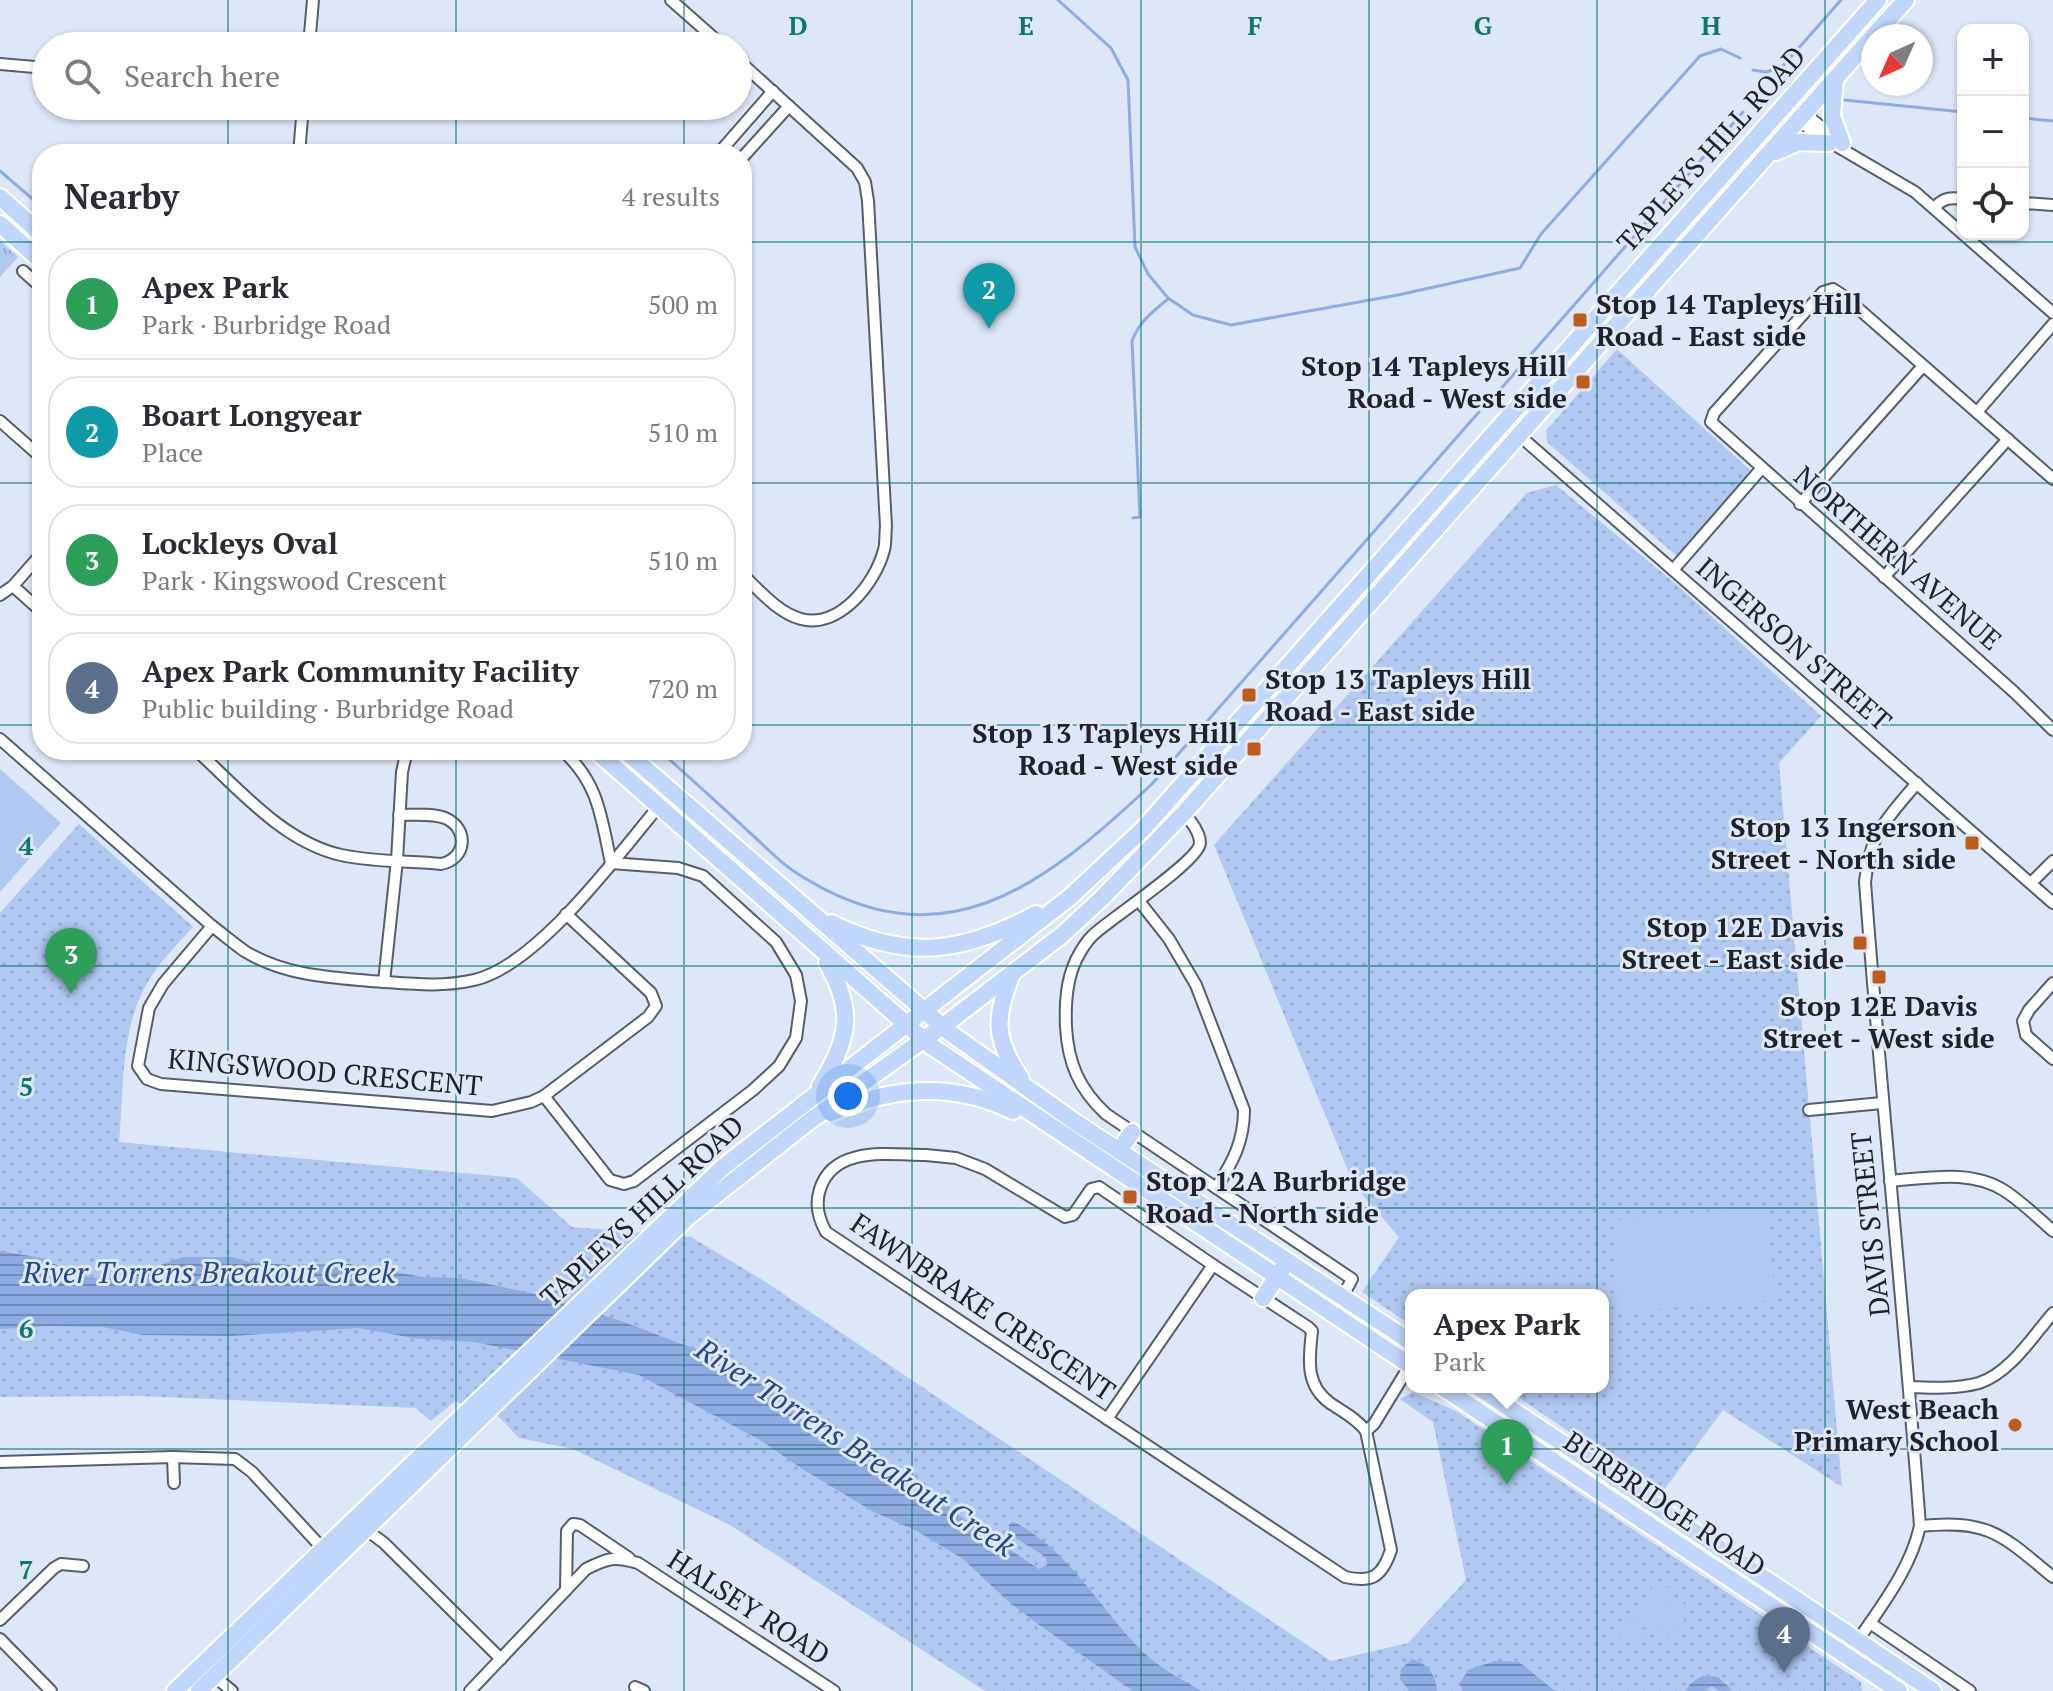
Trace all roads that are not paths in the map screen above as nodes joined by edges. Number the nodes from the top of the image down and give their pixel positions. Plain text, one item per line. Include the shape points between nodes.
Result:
1 (313, 0) edge
2 (671, 0) edge
3 (1878, 0) edge
4 (1906, 0) edge
5 (1884, 24) edge
6 (310, 32) edge
7 (707, 32) edge
8 (1861, 50) edge
9 (0, 64) edge
10 (32, 67) edge
11 (752, 72) edge
12 (1836, 78) junction
13 (773, 91) junction
14 (1785, 104) junction
15 (789, 106) junction
16 (752, 115) edge
17 (1802, 117) junction
18 (302, 120) edge
19 (748, 120) edge
20 (1836, 143) junction
21 (300, 144) edge
22 (727, 144) edge
23 (752, 147) edge
24 (1768, 156) junction
25 (0, 197) edge
26 (1957, 198) edge
27 (2029, 203) edge
28 (2053, 205) edge
29 (1934, 208) junction
30 (0, 224) edge
31 (32, 226) edge
32 (1957, 229) edge
33 (1970, 240) edge
34 (32, 253) edge
35 (23, 271) dead end
36 (32, 279) edge
37 (2053, 313) edge
38 (2053, 324) edge
39 (1923, 366) junction
40 (1977, 412) junction
41 (0, 421) edge
42 (1504, 422) junction
43 (1521, 436) junction
44 (2008, 439) junction
45 (32, 449) edge
46 (1761, 469) junction
47 (2053, 479) edge
48 (1800, 504) junction
49 (32, 564) edge
50 (1673, 570) junction
51 (1884, 577) junction
52 (752, 583) edge
53 (13, 586) junction
54 (0, 595) edge
55 (32, 603) edge
56 (2053, 730) edge
57 (0, 739) edge
58 (207, 760) edge
59 (405, 760) edge
60 (572, 760) edge
61 (606, 760) edge
62 (635, 760) edge
63 (657, 779) junction
64 (1917, 783) junction
65 (1169, 798) junction
66 (659, 806) junction
67 (1184, 813) junction
68 (399, 815) junction
69 (696, 815) junction
70 (397, 860) junction
71 (2053, 861) edge
72 (611, 863) junction
73 (2031, 883) junction
74 (1070, 897) junction
75 (1139, 901) junction
76 (2053, 903) edge
77 (812, 913) junction
78 (566, 914) junction
79 (212, 926) junction
80 (819, 949) junction
81 (1013, 973) junction
82 (384, 982) junction
83 (2053, 983) edge
84 (923, 1011) junction
85 (906, 1025) junction
86 (942, 1026) junction
87 (923, 1040) junction
88 (2053, 1059) edge
89 (1028, 1089) junction
90 (815, 1094) junction
91 (544, 1096) junction
92 (1882, 1103) junction
93 (1809, 1110) dead end
94 (1041, 1119) junction
95 (807, 1123) junction
96 (1132, 1132) junction
97 (1119, 1151) junction
98 (1890, 1181) junction
99 (1216, 1188) junction
100 (2053, 1231) edge
101 (1287, 1261) junction
102 (1213, 1265) junction
103 (1277, 1276) junction
104 (612, 1280) junction
105 (1343, 1296) junction
106 (1263, 1298) junction
107 (2053, 1313) edge
108 (1405, 1338) edge
109 (1405, 1363) edge
110 (1405, 1374) edge
111 (1909, 1387) junction
112 (1451, 1393) edge
113 (1487, 1393) edge
114 (1107, 1419) junction
115 (1366, 1431) junction
116 (173, 1457) junction
117 (0, 1462) edge
118 (174, 1483) dead end
119 (402, 1483) junction
120 (361, 1524) junction
121 (1920, 1526) junction
122 (329, 1554) junction
123 (638, 1563) junction
124 (83, 1566) dead end
125 (2053, 1577) edge
126 (566, 1590) junction
127 (0, 1620) edge
128 (1870, 1623) junction
129 (0, 1639) edge
130 (1858, 1641) junction
131 (1848, 1657) junction
132 (501, 1659) junction
133 (208, 1671) junction
134 (51, 1691) edge
135 (175, 1691) edge
136 (199, 1691) edge
137 (232, 1691) edge
138 (470, 1691) edge
139 (834, 1691) edge
140 (1899, 1691) edge
141 (1933, 1691) edge
142 (1970, 1691) edge

1 - 6 street
2 - 7 street
3 - 14 main road, TAPLEYS HILL ROAD
4 - 5 main road, TAPLEYS HILL ROAD
8 - 12 main road, TAPLEYS HILL ROAD
9 - 10 street
11 - 13 street
12 - 17 main road, TAPLEYS HILL ROAD
12 - 20 main road
13 - 15 street
13 - 16 street
14 - 17 street
14 - 42 main road, TAPLEYS HILL ROAD
15 - 23 street
15 - 52 street via 857,168 865,182 886,526 874,572 841,614 821,621 801,619 784,612
17 - 20 street
17 - 24 main road, TAPLEYS HILL ROAD
18 - 21 street
19 - 22 street
20 - 24 main road via 1799,142
20 - 29 street
24 - 43 main road, TAPLEYS HILL ROAD
25 - 31 main road
26 - 29 street via 1941,200
27 - 28 street
29 - 32 street
30 - 34 main road
33 - 37 street
35 - 36 street
38 - 40 street
39 - 40 street
39 - 46 street, NORTHERN AVENUE via 1833,289 1823,292 1714,413 1711,422
39 - 48 street
40 - 44 street
41 - 45 street
42 - 43 street, INGERSON STREET
42 - 65 main road, TAPLEYS HILL ROAD
43 - 50 street, INGERSON STREET
43 - 67 main road, TAPLEYS HILL ROAD
44 - 47 street
44 - 51 street
46 - 48 street, NORTHERN AVENUE
46 - 50 street
48 - 51 street, NORTHERN AVENUE
49 - 53 street
50 - 64 street, INGERSON STREET
51 - 56 street, NORTHERN AVENUE
53 - 54 street
53 - 55 street
57 - 79 street
58 - 70 street via 280,826 310,844 342,855
59 - 68 street
60 - 72 street via 595,792
61 - 66 main road
62 - 63 main road
63 - 66 main road
63 - 69 main road
64 - 73 street, INGERSON STREET
64 - 92 street, DAVIS STREET via 1883,823 1868,853 1865,882
65 - 67 street
65 - 74 main road, TAPLEYS HILL ROAD
66 - 69 main road
66 - 72 street
66 - 80 main road
67 - 75 street via 1200,841 1198,848
67 - 81 main road, TAPLEYS HILL ROAD via 1080,919
68 - 70 street
68 - 70 street via 442,817 460,830 463,843 448,863
69 - 77 main road
70 - 82 street
71 - 73 street
72 - 78 street
72 - 91 street via 678,868 703,876 765,931 799,985 796,1038 779,1066 753,1090 624,1184 610,1180
73 - 76 street, INGERSON STREET
74 - 77 main road via 992,936 921,948 876,942
74 - 84 main road, TAPLEYS HILL ROAD
75 - 96 street via 1091,937 1067,988 1067,1045 1073,1070 1086,1093
75 - 99 street via 1196,985 1244,1110 1240,1145
77 - 84 main road
78 - 82 street via 511,966 476,980 437,986
78 - 91 street, KINGSWOOD CRESCENT via 651,993 656,1006
79 - 82 street via 277,967 310,976
79 - 91 street, KINGSWOOD CRESCENT via 149,1008 138,1066 147,1079 492,1111
80 - 85 main road
80 - 90 main road via 841,989 847,1017 838,1057
81 - 86 main road, TAPLEYS HILL ROAD
81 - 89 main road via 1001,1002 998,1031
83 - 88 street via 2023,1021 2026,1035
84 - 85 main road, TAPLEYS HILL ROAD
84 - 86 main road
85 - 87 main road
85 - 90 main road, TAPLEYS HILL ROAD
86 - 87 main road, TAPLEYS HILL ROAD
86 - 89 main road
87 - 94 main road
87 - 95 main road, TAPLEYS HILL ROAD
89 - 97 main road
90 - 104 main road, TAPLEYS HILL ROAD via 723,1167
92 - 93 street
92 - 98 street, DAVIS STREET
94 - 95 main road via 979,1097 932,1090 869,1098
94 - 103 main road
95 - 104 main road, TAPLEYS HILL ROAD
96 - 97 main road
96 - 99 street
97 - 101 main road
98 - 100 street via 1944,1176 1983,1180 2006,1191
98 - 111 street, DAVIS STREET
99 - 105 street via 1352,1279
101 - 103 main road
101 - 105 main road
102 - 106 street, FAWNBRAKE CRESCENT
102 - 114 street
102 - 114 street, FAWNBRAKE CRESCENT via 1099,1187 1065,1217 985,1169 956,1158 856,1156 827,1175 818,1199 826,1232
103 - 106 main road
103 - 109 main road
104 - 119 main road, TAPLEYS HILL ROAD via 501,1379
104 - 119 main road, TAPLEYS HILL ROAD via 523,1378
105 - 108 main road
106 - 115 street, FAWNBRAKE CRESCENT via 1312,1331 1308,1365 1313,1384
107 - 111 street via 2008,1364 1981,1382
110 - 115 street
111 - 121 street, DAVIS STREET
112 - 131 main road, BURBRIDGE ROAD
113 - 130 main road, BURBRIDGE ROAD
114 - 115 street, FAWNBRAKE CRESCENT via 1345,1577 1361,1580 1378,1575 1391,1550
116 - 117 street
116 - 118 street
116 - 122 street via 239,1460
119 - 120 main road, TAPLEYS HILL ROAD
120 - 122 main road, TAPLEYS HILL ROAD
120 - 132 street
121 - 125 street via 1952,1522 1986,1529 2004,1536
121 - 128 street, DAVIS STREET via 1906,1568
122 - 133 main road, TAPLEYS HILL ROAD
123 - 126 street, HALSEY ROAD via 604,1560 586,1569
123 - 126 street, HALSEY ROAD via 573,1524 567,1531
123 - 139 street, HALSEY ROAD
124 - 127 street via 54,1568
126 - 132 street, HALSEY ROAD
128 - 130 street, DAVIS STREET
128 - 142 street
129 - 134 street
130 - 131 street, DAVIS STREET
130 - 141 main road, BURBRIDGE ROAD
131 - 140 main road, BURBRIDGE ROAD
132 - 138 street, HALSEY ROAD
133 - 135 main road, TAPLEYS HILL ROAD
133 - 136 main road, TAPLEYS HILL ROAD
133 - 137 street

